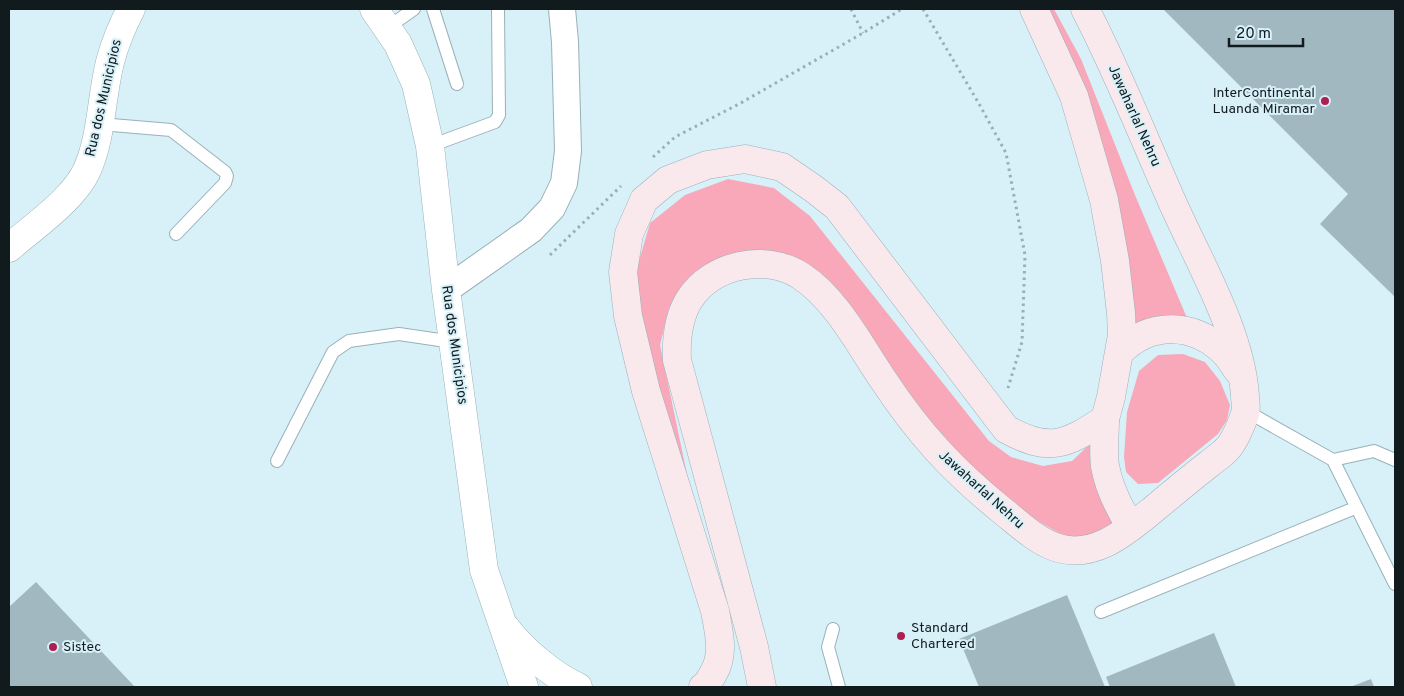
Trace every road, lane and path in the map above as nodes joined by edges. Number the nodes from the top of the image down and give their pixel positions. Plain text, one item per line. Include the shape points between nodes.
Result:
1 (131, 9) edge
2 (414, 9) edge
3 (433, 9) edge
4 (498, 9) edge
5 (562, 9) edge
6 (850, 9) edge
7 (902, 9) edge
8 (923, 9) edge
9 (1034, 9) edge
10 (1084, 9) edge
11 (380, 18) edge
12 (863, 33) junction
13 (457, 84) dead end
14 (100, 124) junction
15 (430, 146) junction
16 (648, 162) dead end
17 (627, 180) dead end
18 (176, 234) dead end
19 (9, 248) edge
20 (550, 255) dead end
21 (446, 290) junction
22 (453, 342) junction
23 (1120, 352) junction
24 (1244, 379) junction
25 (1006, 395) dead end
26 (1246, 411) junction
27 (1105, 419) junction
28 (1332, 460) junction
29 (1395, 460) edge
30 (277, 461) dead end
31 (1355, 508) junction
32 (1131, 527) junction
33 (1395, 584) edge
34 (1102, 612) dead end
35 (500, 618) junction
36 (833, 629) dead end
37 (524, 687) edge
38 (578, 687) edge
39 (703, 687) edge
40 (762, 687) edge
41 (839, 687) edge

1 - 14 street, Rua dos Municipios via 119,31 110,63
2 - 11 lane
3 - 13 lane
4 - 15 lane via 499,115 495,122
5 - 21 street via 568,151 564,183 552,208 531,230
6 - 12 path
7 - 12 path
8 - 25 path via 1006,153 1025,255 1022,342
9 - 23 main road via 1074,96 1104,200 1121,313
10 - 24 main road, Jawaharlal Nehru via 1212,288
11 - 15 street, Rua dos Municipios via 398,44 416,84
12 - 16 path via 675,137
14 - 18 lane via 171,130 228,176
14 - 19 street, Rua dos Municipios via 86,172 66,198
15 - 21 street, Rua dos Municipios
17 - 20 path
21 - 22 street, Rua dos Municipios
22 - 30 lane via 399,334 349,341 332,352
22 - 35 street, Rua dos Municipios via 484,570
23 - 24 main road via 1138,337 1161,329 1182,329 1201,336 1225,353
23 - 27 main road
24 - 26 main road, Jawaharlal Nehru
26 - 28 lane
26 - 32 main road, Jawaharlal Nehru via 1229,447
27 - 32 main road via 1105,465 1111,489
27 - 39 main road via 1065,443 1047,444 1024,439 1006,428 837,208 782,168 745,159 707,165 668,180 644,200 629,234 623,272 628,316 646,391 715,611 721,641 717,668
28 - 29 lane via 1374,451
28 - 31 lane
31 - 33 lane
31 - 34 lane
32 - 40 main road, Jawaharlal Nehru via 1087,550 1057,548 1034,536 972,487 936,450 904,412 824,295 799,275 776,265 737,266 720,273 702,285 680,320 676,337 677,360 754,646
35 - 37 street, Rua dos Municipios
35 - 38 street via 521,644 552,672
36 - 41 lane via 828,647

